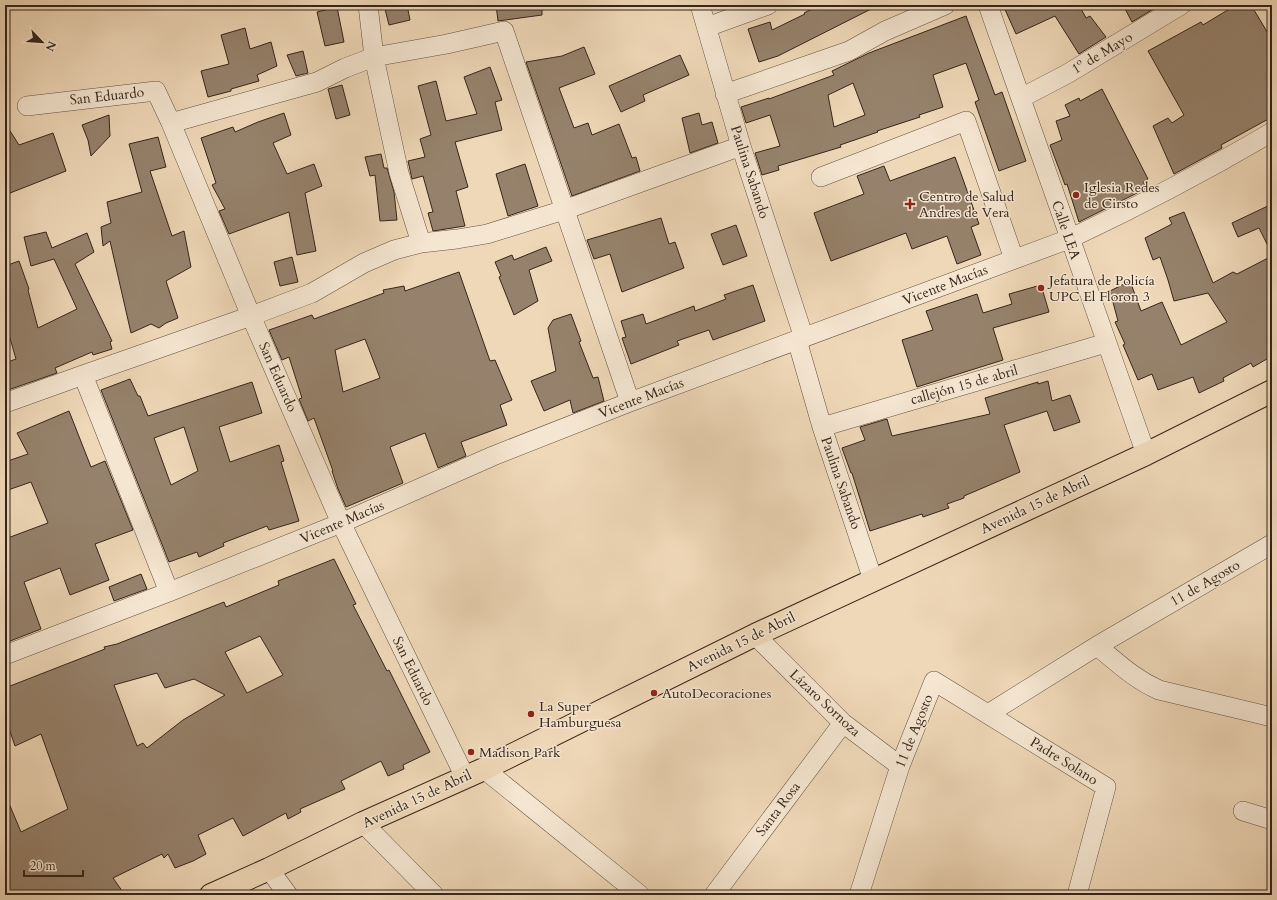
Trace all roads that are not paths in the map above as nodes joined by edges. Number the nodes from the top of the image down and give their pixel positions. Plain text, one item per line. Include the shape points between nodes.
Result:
1 (368, 5) edge
2 (700, 5) edge
3 (768, 5) edge
4 (945, 5) edge
5 (988, 5) edge
6 (1182, 5) edge
7 (707, 27) junction
8 (374, 57) junction
9 (726, 94) junction
10 (1021, 98) junction
11 (27, 106) dead end
12 (171, 123) junction
13 (1272, 132) edge
14 (741, 146) junction
15 (821, 177) dead end
16 (564, 210) junction
17 (1069, 239) junction
18 (421, 243) junction
19 (1014, 259) junction
20 (251, 316) junction
21 (801, 339) junction
22 (1106, 343) junction
23 (83, 374) junction
24 (1272, 391) edge
25 (630, 402) junction
26 (5, 403) edge
27 (822, 427) junction
28 (1146, 454) junction
29 (341, 523) junction
30 (1272, 544) edge
31 (873, 580) junction
32 (169, 592) junction
33 (755, 635) junction
34 (1097, 646) junction
35 (5, 655) edge
36 (988, 714) junction
37 (1272, 717) edge
38 (843, 723) junction
39 (900, 766) junction
40 (474, 773) junction
41 (1243, 811) dead end
42 (1272, 820) edge
43 (364, 823) junction
44 (269, 869) junction
45 (210, 895) edge
46 (288, 895) edge
47 (434, 895) edge
48 (640, 895) edge
49 (714, 895) edge
50 (859, 895) edge
51 (1077, 895) edge

1 - 8 street
2 - 7 street, Paulina Sabando
3 - 7 street
4 - 9 street via 885,31 849,51
5 - 10 street, Calle LEA
6 - 10 street, 1º de Mayo via 1068,74
7 - 9 street, Paulina Sabando
8 - 12 street via 317,82
8 - 16 street via 504,31
8 - 18 street via 399,173
9 - 14 street, Paulina Sabando
10 - 17 street, Calle LEA
11 - 12 street, San Eduardo via 156,91
12 - 20 street, San Eduardo
13 - 17 street, Vicente Macías via 1121,215
14 - 16 street
14 - 21 street, Paulina Sabando
15 - 19 street via 966,121
16 - 18 street via 487,234
16 - 25 street
17 - 19 street, Vicente Macías
17 - 22 street, Calle LEA
18 - 20 street via 394,250 364,263 312,293
19 - 21 street, Vicente Macías
20 - 23 street
20 - 29 street, San Eduardo
21 - 25 street, Vicente Macías
21 - 27 street, Paulina Sabando
22 - 27 street, callejón 15 de abril
22 - 28 street, Calle LEA
23 - 26 street
23 - 32 street
24 - 28 main road, Avenida 15 de Abril
25 - 29 street, Vicente Macías via 493,456
27 - 31 street, Paulina Sabando
28 - 31 main road, Avenida 15 de Abril
29 - 32 street, Vicente Macías
29 - 40 street, San Eduardo
30 - 34 street, 11 de Agosto
31 - 33 main road, Avenida 15 de Abril
32 - 35 street, Vicente Macías
33 - 38 street, Lázaro Sornoza
33 - 40 main road, Avenida 15 de Abril
34 - 36 street, 11 de Agosto
34 - 37 street via 1133,676 1159,690
36 - 39 street, 11 de Agosto via 934,681
36 - 51 street, Padre Solano via 1106,787
38 - 39 street, Lázaro Sornoza
38 - 49 street, Santa Rosa
39 - 50 street, 11 de Agosto
40 - 43 main road, Avenida 15 de Abril
40 - 48 street, San Eduardo
41 - 42 street
43 - 44 main road, Avenida 15 de Abril
43 - 47 street
44 - 45 main road, Avenida 15 de Abril
44 - 46 street

